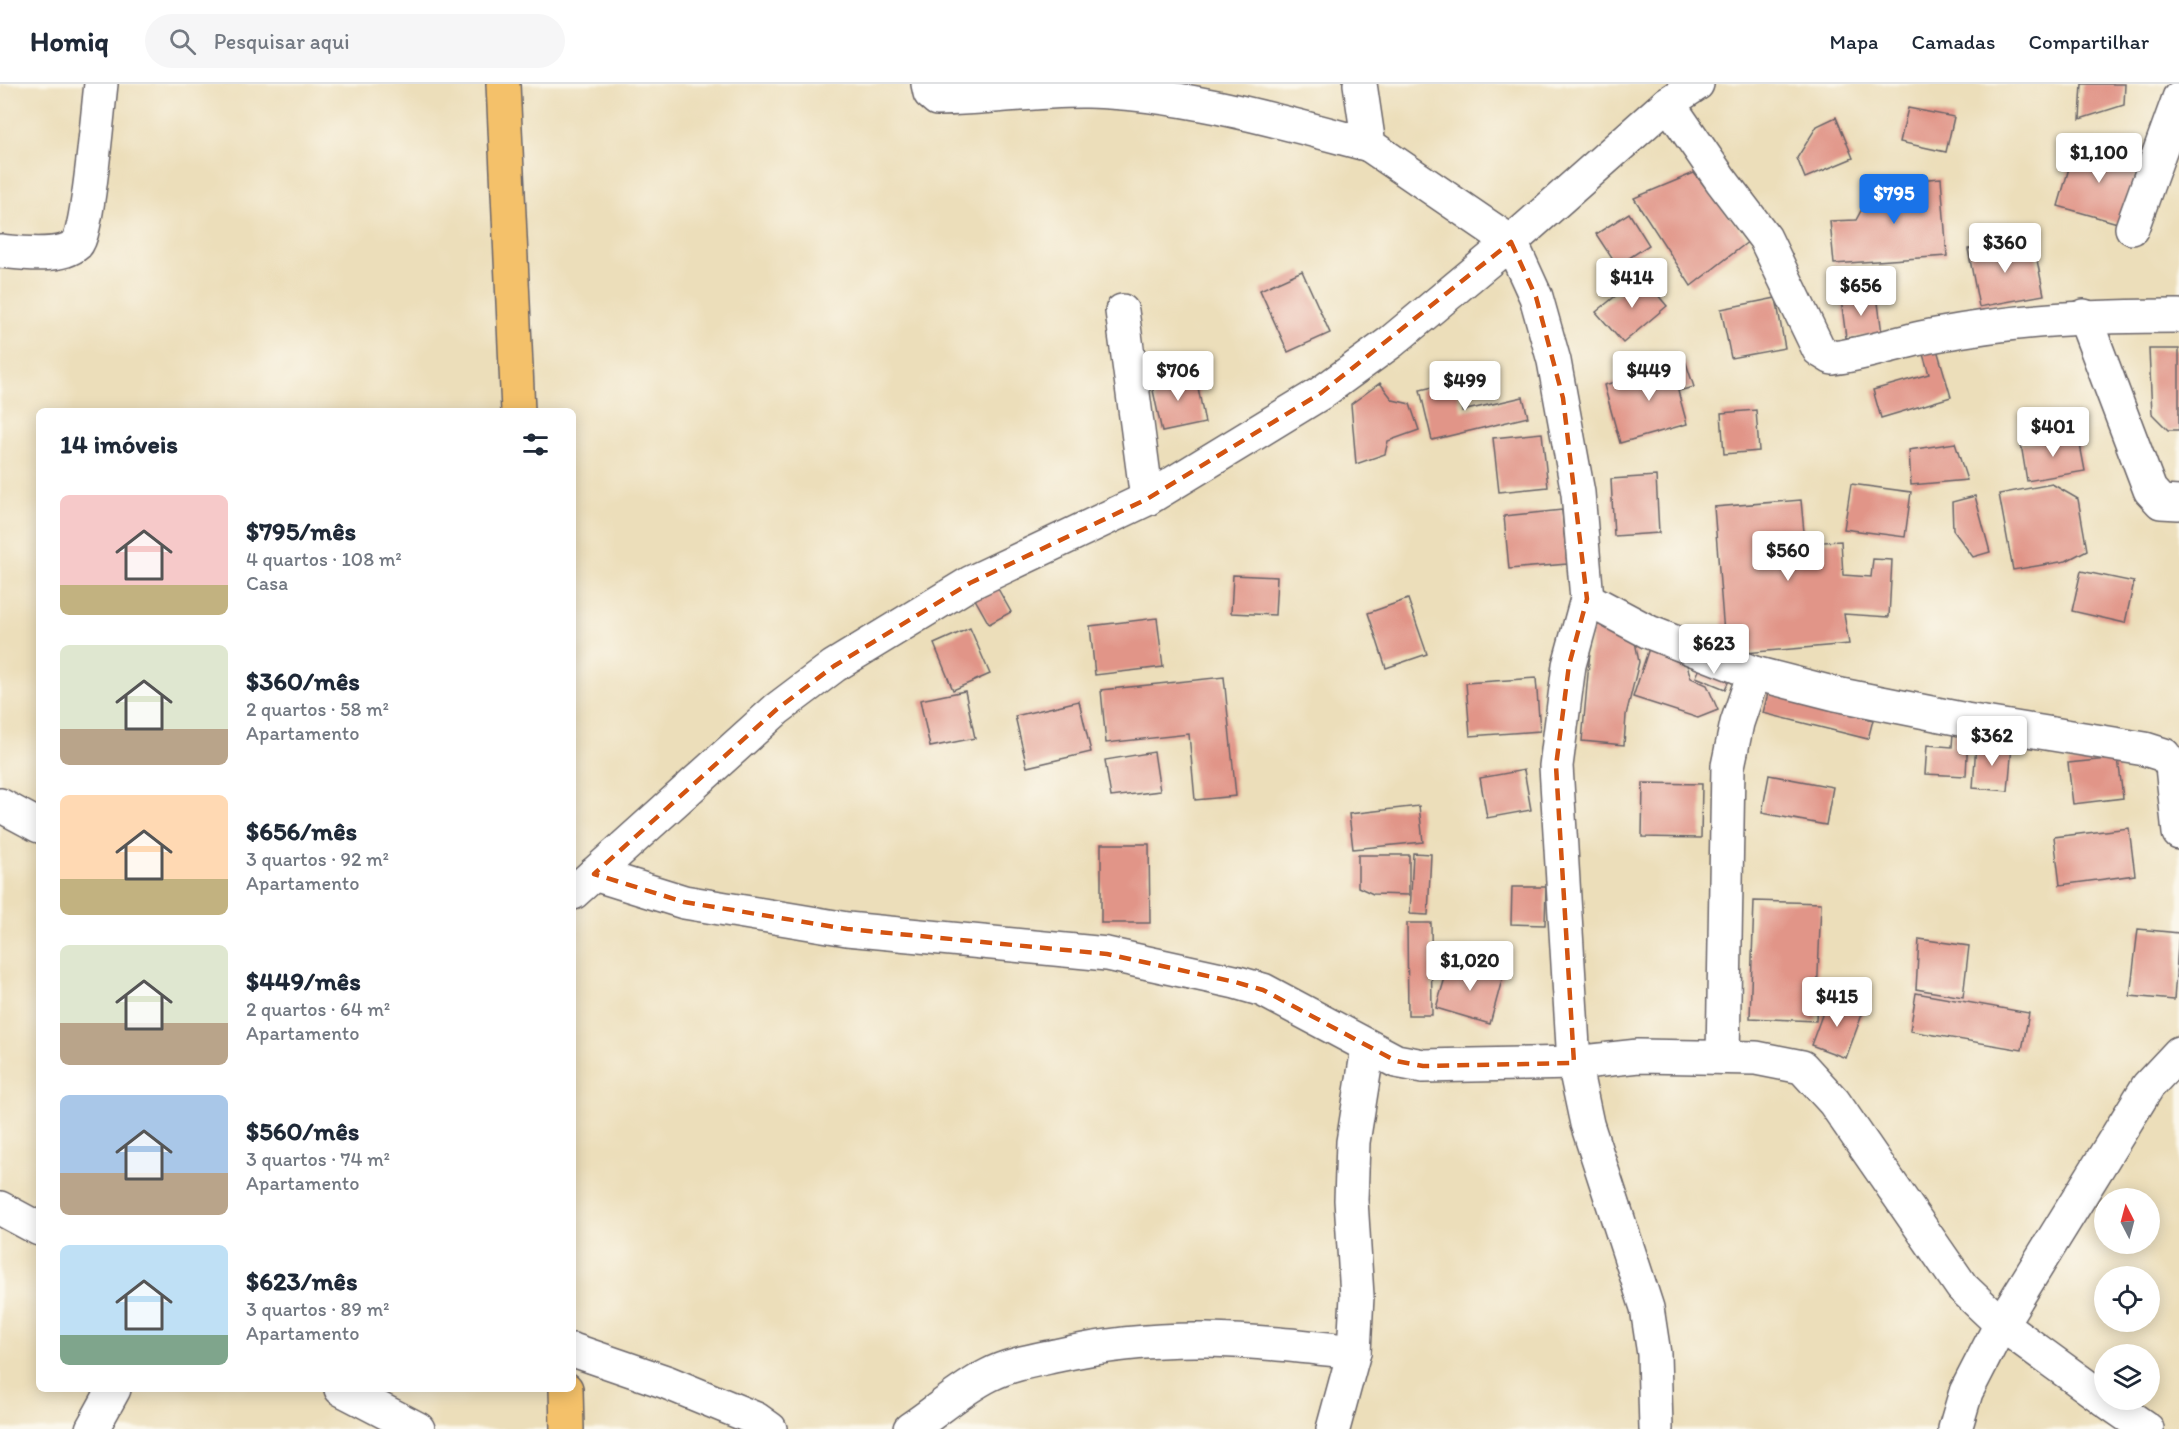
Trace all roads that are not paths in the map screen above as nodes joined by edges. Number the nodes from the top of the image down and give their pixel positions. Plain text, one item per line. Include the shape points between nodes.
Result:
1 (101, 84) edge
2 (502, 84) edge
3 (928, 84) edge
4 (1360, 84) edge
5 (1697, 84) edge
6 (2179, 98) edge
7 (1668, 103) junction
8 (1369, 145) junction
9 (2132, 228) dead end
10 (1511, 242) junction
11 (0, 251) edge
12 (1122, 311) dead end
13 (2084, 316) junction
14 (2179, 316) edge
15 (518, 408) edge
16 (1147, 499) junction
17 (2179, 503) edge
18 (1587, 599) junction
19 (1754, 673) junction
20 (2176, 782) edge
21 (0, 805) edge
22 (36, 824) edge
23 (2179, 833) edge
24 (583, 884) edge
25 (1368, 1048) junction
26 (2179, 1053) edge
27 (1723, 1057) junction
28 (1574, 1063) junction
29 (0, 1208) edge
30 (36, 1227) edge
31 (2001, 1324) junction
32 (576, 1351) edge
33 (1353, 1352) junction
34 (2094, 1391) edge
35 (112, 1392) edge
36 (347, 1392) edge
37 (566, 1392) edge
38 (2120, 1410) edge
39 (92, 1429) edge
40 (418, 1429) edge
41 (567, 1429) edge
42 (770, 1429) edge
43 (910, 1429) edge
44 (1333, 1429) edge
45 (1656, 1429) edge
46 (1955, 1429) edge
47 (2147, 1429) edge

1 - 11 street via 86,210 77,244 36,255
2 - 15 main road
3 - 8 street via 937,99 1046,91 1156,98
4 - 8 street
5 - 7 street
6 - 9 street
7 - 10 street
7 - 13 street via 1765,238 1819,350 1832,358 1945,333
8 - 10 street
10 - 16 street via 1391,342 1321,393
10 - 18 street via 1536,297 1563,398 1578,493
12 - 16 street
13 - 14 street
13 - 17 street via 2150,490 2161,502
16 - 24 street via 970,583 834,666 777,709
18 - 19 street via 1649,632
18 - 28 street via 1569,665 1556,766
19 - 20 street via 1966,720 2145,749 2164,755
19 - 27 street via 1728,766
20 - 23 street
21 - 22 street
24 - 25 street via 847,929 1107,954 1263,990
25 - 28 street via 1396,1061 1423,1066
25 - 33 street via 1353,1142 1351,1200 1357,1296
26 - 31 street via 2148,1086
27 - 28 street via 1638,1056
27 - 31 street via 1802,1066 1834,1102 1962,1287
28 - 45 street via 1587,1124 1647,1308 1654,1354
29 - 30 street
31 - 34 street
31 - 46 street via 1966,1392
32 - 42 street via 666,1382 756,1419
33 - 43 street via 1241,1339 1181,1338 1096,1346 989,1375
33 - 44 street
35 - 39 street
36 - 40 street
37 - 41 main road
38 - 47 street

